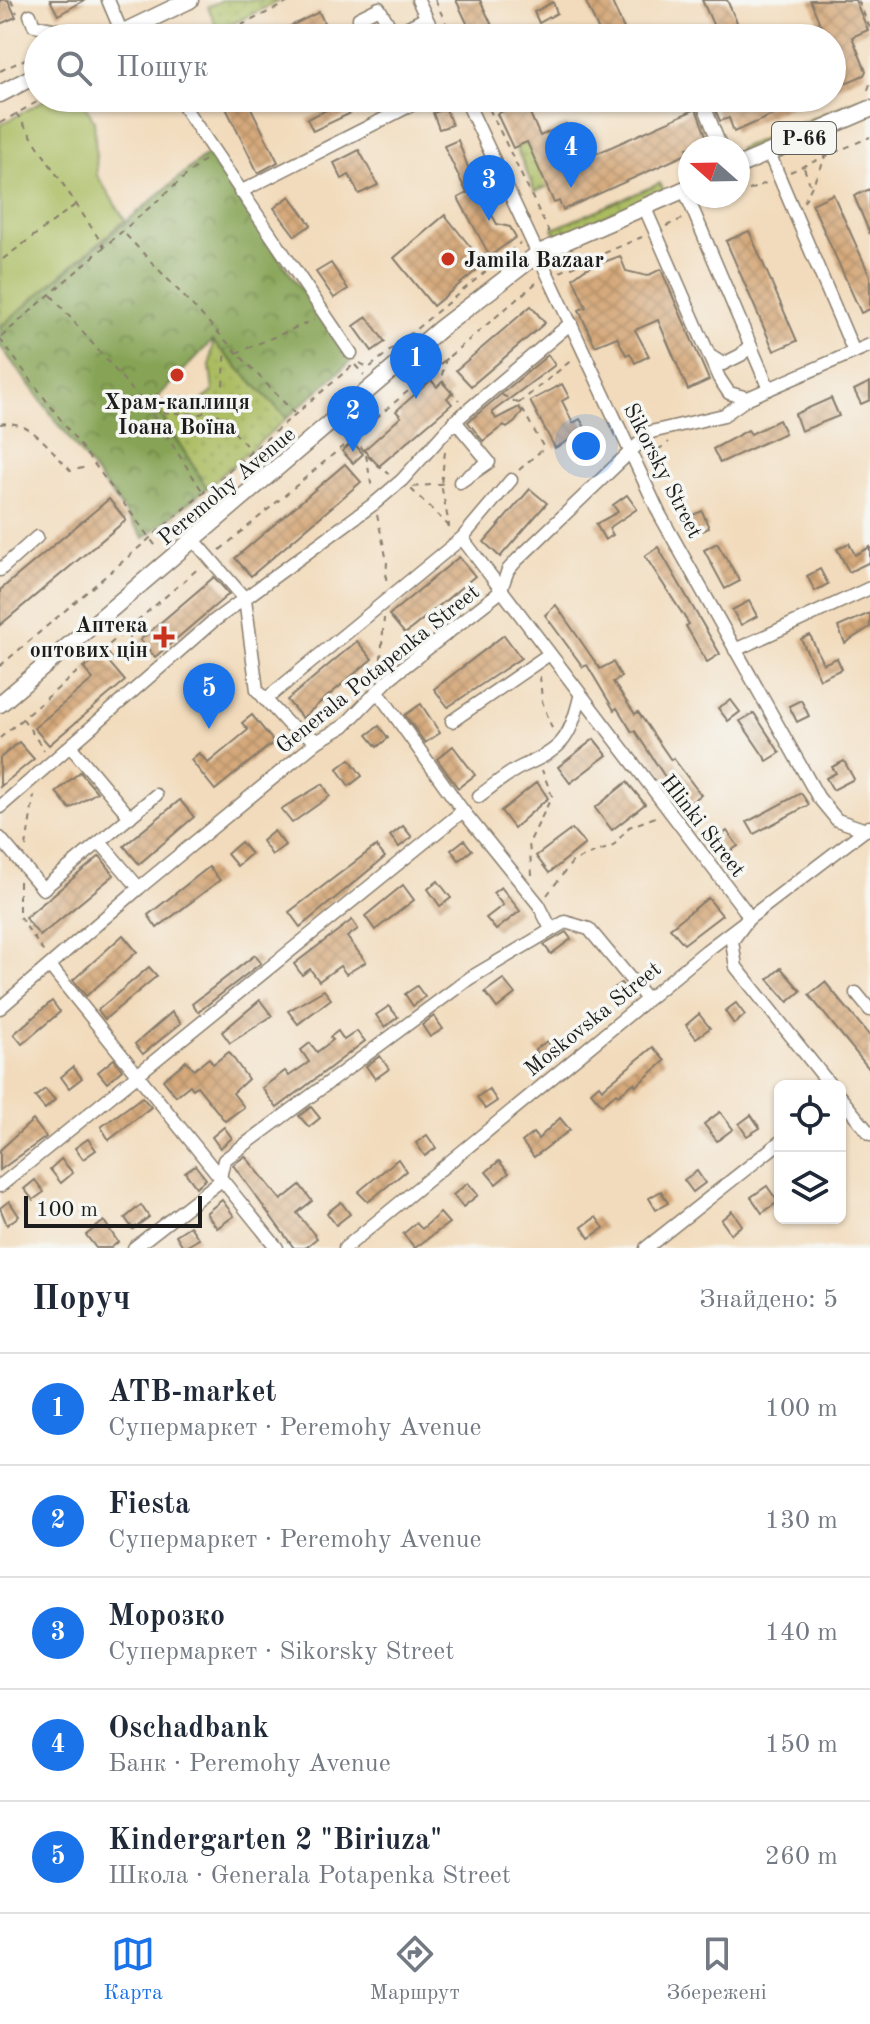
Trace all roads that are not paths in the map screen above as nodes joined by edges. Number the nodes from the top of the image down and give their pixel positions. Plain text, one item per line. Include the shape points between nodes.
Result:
1 (108, 0) edge
2 (190, 0) edge
3 (418, 0) edge
4 (30, 15) dead end
5 (426, 18) junction
6 (34, 24) edge
7 (120, 24) edge
8 (139, 24) edge
9 (359, 24) edge
10 (385, 24) edge
11 (414, 24) edge
12 (429, 24) edge
13 (24, 81) edge
14 (0, 94) edge
15 (870, 109) edge
16 (188, 112) edge
17 (397, 112) edge
18 (472, 112) edge
19 (707, 112) edge
20 (716, 136) edge
21 (769, 153) junction
22 (750, 161) edge
23 (240, 192) junction
24 (678, 192) edge
25 (644, 206) junction
26 (693, 208) edge
27 (539, 253) junction
28 (571, 323) junction
29 (750, 345) junction
30 (870, 345) edge
31 (854, 352) junction
32 (351, 353) dead end
33 (712, 357) junction
34 (769, 389) junction
35 (748, 398) junction
36 (451, 425) junction
37 (635, 459) junction
38 (511, 480) road end
39 (460, 482) road end
40 (37, 537) dead end
41 (462, 538) junction
42 (194, 540) junction
43 (0, 570) edge
44 (870, 588) edge
45 (500, 592) junction
46 (245, 599) junction
47 (735, 650) junction
48 (548, 655) junction
49 (378, 692) junction
50 (580, 697) junction
51 (265, 700) junction
52 (0, 704) edge
53 (452, 721) dead end
54 (318, 741) junction
55 (71, 747) junction
56 (156, 795) dead end
57 (479, 796) dead end
58 (0, 807) edge
59 (463, 811) junction
60 (130, 817) junction
61 (868, 828) edge
62 (0, 838) edge
63 (100, 842) junction
64 (139, 888) junction
65 (749, 918) junction
66 (551, 929) junction
67 (50, 966) junction
68 (856, 993) dead end
69 (647, 999) junction
70 (0, 1008) edge
71 (870, 1010) edge
72 (141, 1075) junction
73 (826, 1080) edge
74 (846, 1104) edge
75 (870, 1134) edge
76 (774, 1147) edge
77 (220, 1175) junction
78 (0, 1186) edge
79 (134, 1248) edge
80 (277, 1248) edge
81 (345, 1248) edge
82 (646, 1248) edge

1 - 7 street
2 - 8 main road
3 - 5 street
4 - 6 street
5 - 11 street
5 - 12 street
9 - 10 street via 359,18 379,8
13 - 14 main road
15 - 21 main road, Р-66
16 - 23 street
17 - 23 street
18 - 27 street, Sikorsky Street
19 - 20 street
21 - 22 main road, Р-66
21 - 31 street
23 - 32 street
24 - 25 main road, Peremohy Avenue
25 - 27 main road, Peremohy Avenue
25 - 33 street
26 - 29 street
27 - 28 street, Sikorsky Street
27 - 42 main road, Peremohy Avenue via 453,318
28 - 36 street
28 - 37 street, Sikorsky Street
29 - 33 street via 723,364
29 - 34 street
30 - 31 street, Generala Potapenka Street
31 - 34 street, Generala Potapenka Street
33 - 35 street via 729,393
34 - 35 street, Generala Potapenka Street
35 - 37 street, Generala Potapenka Street via 724,415 651,432
36 - 39 street via 489,462
36 - 46 street via 375,503
37 - 45 street, Generala Potapenka Street via 508,570
37 - 47 street, Sikorsky Street
38 - 41 street
40 - 43 street
41 - 45 street, Hlinki Street
41 - 51 street
42 - 46 street
42 - 52 main road, Peremohy Avenue
44 - 47 street
45 - 48 street, Hlinki Street
45 - 49 street, Generala Potapenka Street
46 - 51 street via 257,690
46 - 55 street
47 - 61 street, Sikorsky Street via 818,797 837,820
48 - 50 street, Hlinki Street
48 - 53 street
49 - 54 street, Generala Potapenka Street via 344,726
49 - 59 street
50 - 57 street via 565,738 537,763 521,767
50 - 65 street, Hlinki Street
51 - 54 street via 288,724
54 - 64 street, Generala Potapenka Street
55 - 58 street
55 - 60 street
56 - 60 street
59 - 66 street via 539,905
59 - 72 street
60 - 63 street
61 - 65 street, Moskovska Street
62 - 63 street via 43,889
63 - 64 street
64 - 67 street, Generala Potapenka Street
65 - 69 street, Moskovska Street
65 - 73 street via 732,941 736,967
66 - 69 street via 565,922 589,929
66 - 77 street via 470,978 224,1160
67 - 70 street, Generala Potapenka Street
67 - 72 street
68 - 71 street
69 - 81 street, Moskovska Street
72 - 77 street
72 - 78 street
74 - 75 street
76 - 82 street
77 - 79 street via 219,1182
77 - 80 street

